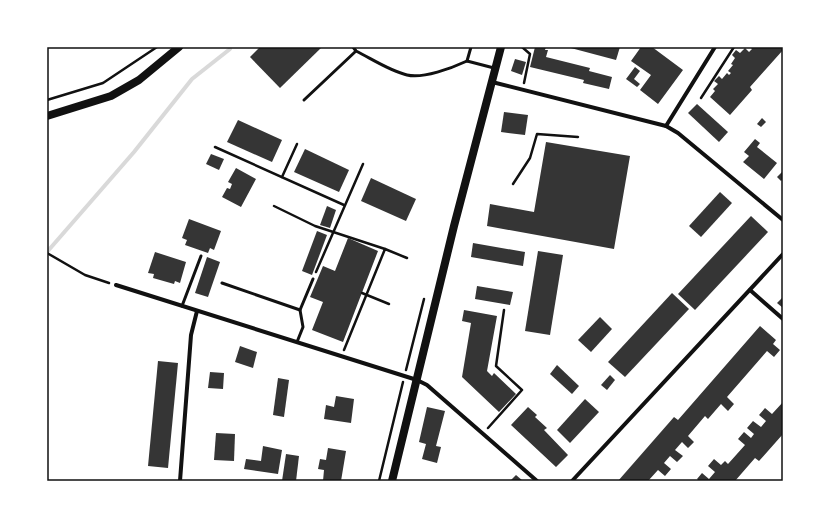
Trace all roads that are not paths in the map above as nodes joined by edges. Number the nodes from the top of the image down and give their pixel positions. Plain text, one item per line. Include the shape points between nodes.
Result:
1 (179, 47) edge
2 (353, 47) edge
3 (471, 47) edge
4 (501, 47) edge
5 (715, 47) edge
6 (356, 51) junction
7 (466, 61) junction
8 (495, 69) junction
9 (492, 82) junction
10 (304, 100) dead end
11 (47, 116) edge
12 (666, 126) junction
13 (783, 220) edge
14 (783, 254) edge
15 (201, 256) dead end
16 (312, 279) road end
17 (222, 283) dead end
18 (116, 285) road end
19 (750, 290) junction
20 (182, 306) junction
21 (300, 310) junction
22 (197, 311) junction
23 (783, 319) edge
24 (297, 342) junction
25 (417, 380) junction
26 (180, 481) edge
27 (392, 481) edge
28 (537, 481) edge
29 (572, 481) edge

1 - 11 main road via 139,80 111,96
2 - 6 lane
3 - 7 lane
4 - 8 main road
5 - 12 street
6 - 7 lane via 408,75 419,76 440,71
6 - 10 lane
7 - 8 lane
8 - 9 main road
9 - 12 street
9 - 25 main road
12 - 13 street
14 - 19 street
15 - 20 lane
16 - 21 lane
17 - 21 lane
18 - 20 street
19 - 23 street
19 - 29 street
20 - 22 street
21 - 24 lane via 303,327
22 - 24 street
22 - 26 street via 191,335
24 - 25 street
25 - 27 main road
25 - 28 street via 427,385

